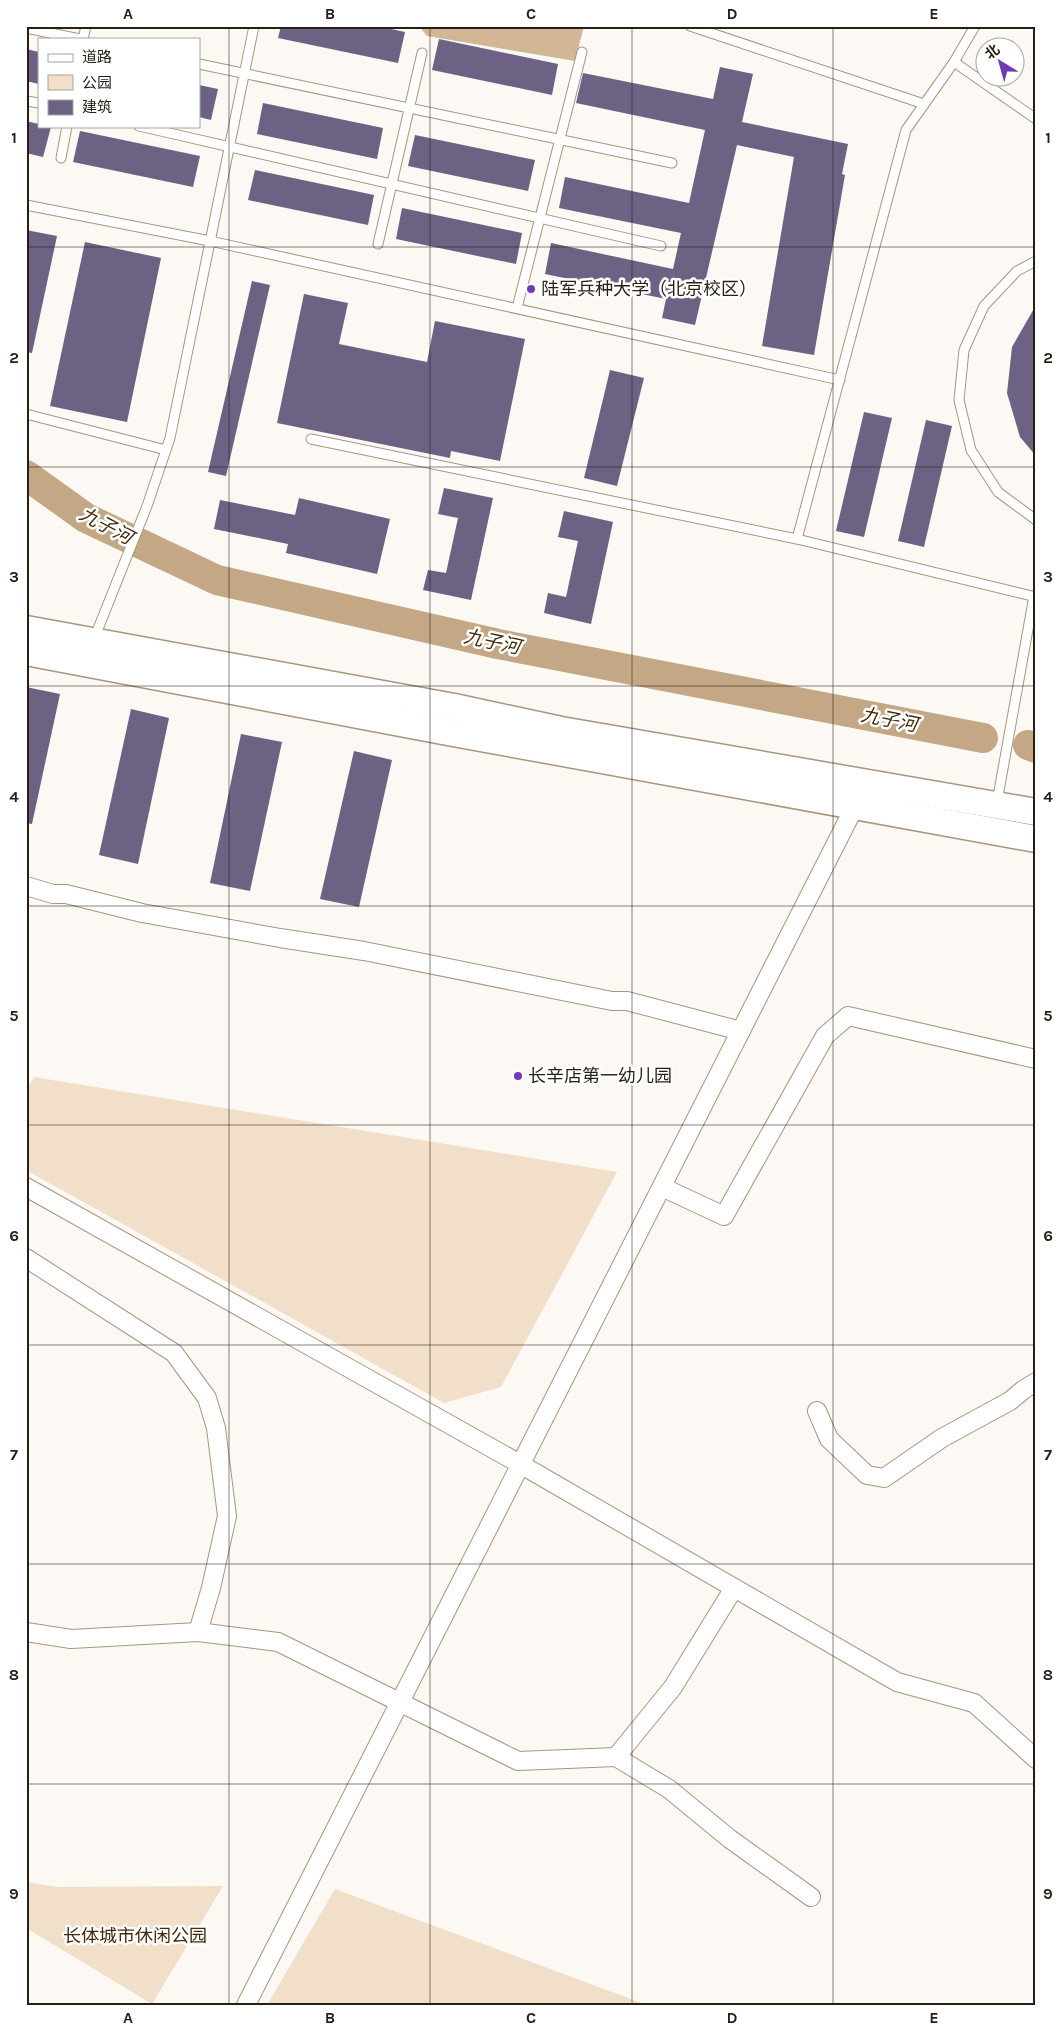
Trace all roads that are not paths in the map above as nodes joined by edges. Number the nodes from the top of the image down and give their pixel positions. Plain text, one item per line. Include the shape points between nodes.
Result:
1 (86, 26) edge
2 (254, 26) edge
3 (690, 26) edge
4 (975, 26) edge
5 (26, 28) edge
6 (76, 38) edge
7 (81, 38) edge
8 (582, 52) dead end
9 (422, 53) dead end
10 (954, 62) junction
11 (200, 64) edge
12 (244, 73) junction
13 (924, 104) junction
14 (409, 108) junction
15 (1036, 119) edge
16 (66, 128) edge
17 (148, 128) edge
18 (560, 140) junction
19 (229, 147) junction
20 (60, 158) dead end
21 (672, 163) dead end
22 (392, 184) junction
23 (26, 205) edge
24 (540, 218) junction
25 (210, 241) junction
26 (378, 244) dead end
27 (661, 246) dead end
28 (1036, 261) edge
29 (517, 308) junction
30 (840, 380) junction
31 (26, 414) edge
32 (311, 439) dead end
33 (166, 450) junction
34 (1036, 520) edge
35 (797, 539) junction
36 (1035, 596) edge
37 (26, 628) edge
38 (93, 642) junction
39 (26, 652) edge
40 (997, 805) junction
41 (855, 806) junction
42 (1036, 812) edge
43 (1036, 839) edge
44 (26, 886) edge
45 (741, 1031) junction
46 (1036, 1059) edge
47 (26, 1187) edge
48 (662, 1187) junction
49 (26, 1258) edge
50 (1036, 1382) edge
51 (817, 1411) dead end
52 (520, 1464) junction
53 (734, 1588) junction
54 (26, 1632) edge
55 (198, 1632) junction
56 (399, 1703) junction
57 (616, 1757) junction
58 (1036, 1759) edge
59 (811, 1898) dead end
60 (246, 2005) edge

1 - 7 lane
2 - 12 lane
3 - 13 lane
4 - 10 lane
5 - 6 lane
8 - 18 lane
9 - 14 lane
10 - 13 lane
10 - 15 lane
11 - 12 lane
12 - 14 lane
12 - 19 lane
13 - 30 lane via 906,130
14 - 18 lane
14 - 22 lane
16 - 20 lane
17 - 19 lane
18 - 21 lane
18 - 24 lane
19 - 22 lane
19 - 25 lane
22 - 24 lane
22 - 26 lane
23 - 25 lane
24 - 27 lane
24 - 29 lane
25 - 29 lane
25 - 33 lane
28 - 34 lane via 1017,271 984,306 964,350 959,400 971,450 998,492
29 - 30 lane
30 - 35 lane
31 - 33 lane
32 - 35 lane
33 - 38 lane
35 - 36 lane
36 - 40 lane
37 - 38 main road
38 - 40 main road via 454,707 561,730
39 - 41 main road
40 - 42 main road
41 - 43 main road
41 - 45 street
44 - 45 street via 142,913 364,951 627,1002
45 - 48 street
46 - 48 street via 848,1016 825,1036 724,1216
47 - 52 street
48 - 52 street
49 - 55 street via 174,1353 207,1398 216,1428 227,1516
50 - 51 street via 1010,1401 942,1438 884,1478 866,1475 835,1445
52 - 53 street
52 - 56 street
53 - 57 street via 673,1687
53 - 58 street via 897,1682 974,1703
54 - 55 street via 71,1639
55 - 56 street via 278,1642
56 - 57 street via 518,1761
56 - 60 street
57 - 59 street via 669,1789 730,1839

